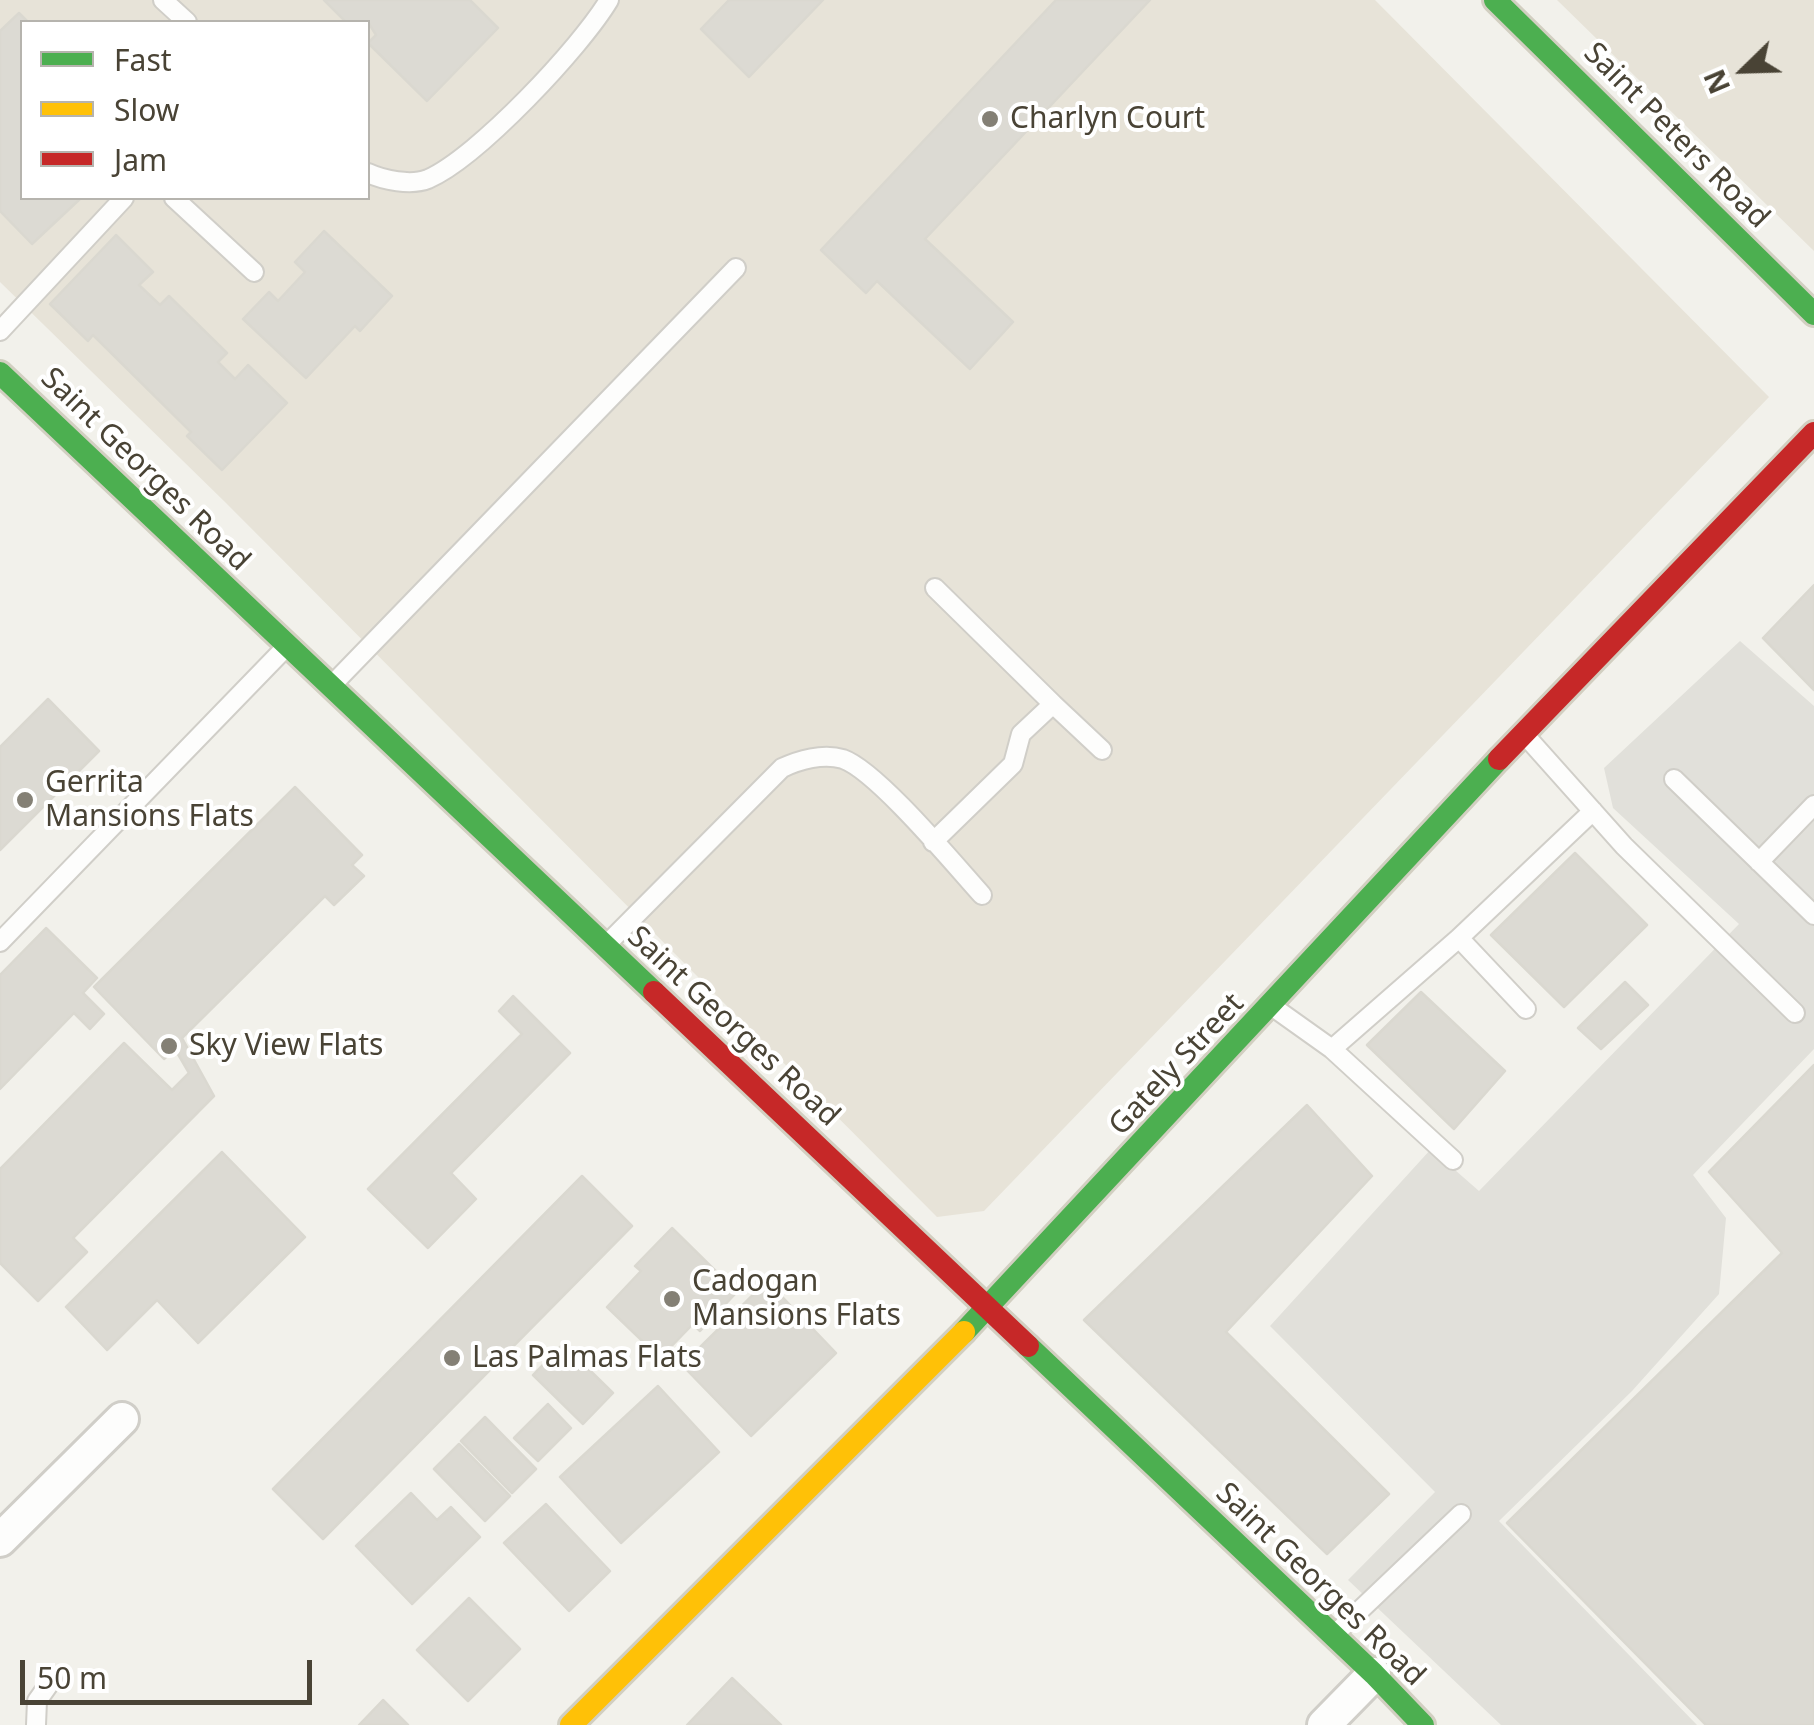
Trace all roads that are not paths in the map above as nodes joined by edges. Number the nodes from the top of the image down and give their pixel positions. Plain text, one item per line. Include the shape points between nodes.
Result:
1 (163, 0) edge
2 (609, 0) edge
3 (1496, 0) edge
4 (185, 20) edge
5 (370, 174) edge
6 (122, 200) edge
7 (176, 200) edge
8 (736, 268) dead end
9 (254, 272) dead end
10 (1814, 314) edge
11 (0, 330) edge
12 (0, 373) edge
13 (1814, 433) edge
14 (935, 588) dead end
15 (287, 646) junction
16 (330, 686) junction
17 (1053, 704) junction
18 (1524, 734) junction
19 (1102, 750) dead end
20 (1674, 779) dead end
21 (1814, 805) edge
22 (1593, 811) junction
23 (933, 842) junction
24 (1759, 862) junction
25 (982, 895) dead end
26 (1814, 915) edge
27 (1458, 938) junction
28 (0, 942) edge
29 (604, 946) junction
30 (1272, 1007) junction
31 (1526, 1009) dead end
32 (1795, 1013) dead end
33 (1332, 1049) junction
34 (1454, 1160) dead end
35 (987, 1309) junction
36 (122, 1419) dead end
37 (1461, 1514) dead end
38 (0, 1540) edge
39 (1332, 1637) junction
40 (1374, 1674) junction
41 (52, 1680) dead end
42 (36, 1725) edge
43 (571, 1725) edge
44 (1324, 1725) edge
45 (1424, 1725) edge

1 - 4 lane
2 - 5 lane via 594,26 474,150 424,181
3 - 10 street, Saint Peters Road
6 - 11 lane
7 - 9 lane
8 - 16 lane
12 - 15 street, Saint Georges Road
13 - 18 street, Gately Street
14 - 17 lane
15 - 16 street, Saint Georges Road
15 - 28 lane
16 - 29 street, Saint Georges Road
17 - 19 lane
17 - 23 lane via 1021,734 1013,764
18 - 22 lane
18 - 30 street, Gately Street
20 - 24 lane
21 - 24 lane
22 - 27 lane
22 - 32 lane
23 - 25 lane
23 - 29 lane via 875,780 843,759 798,760 782,768
24 - 26 lane
27 - 31 lane
27 - 33 lane
29 - 35 street, Saint Georges Road
30 - 33 lane
30 - 35 street, Gately Street
33 - 34 lane
35 - 39 street, Saint Georges Road
35 - 43 street, Gately Street
36 - 38 street
37 - 39 lane
39 - 40 street, Saint Georges Road
40 - 44 street
40 - 45 street, Saint Georges Road
41 - 42 lane via 37,1701

